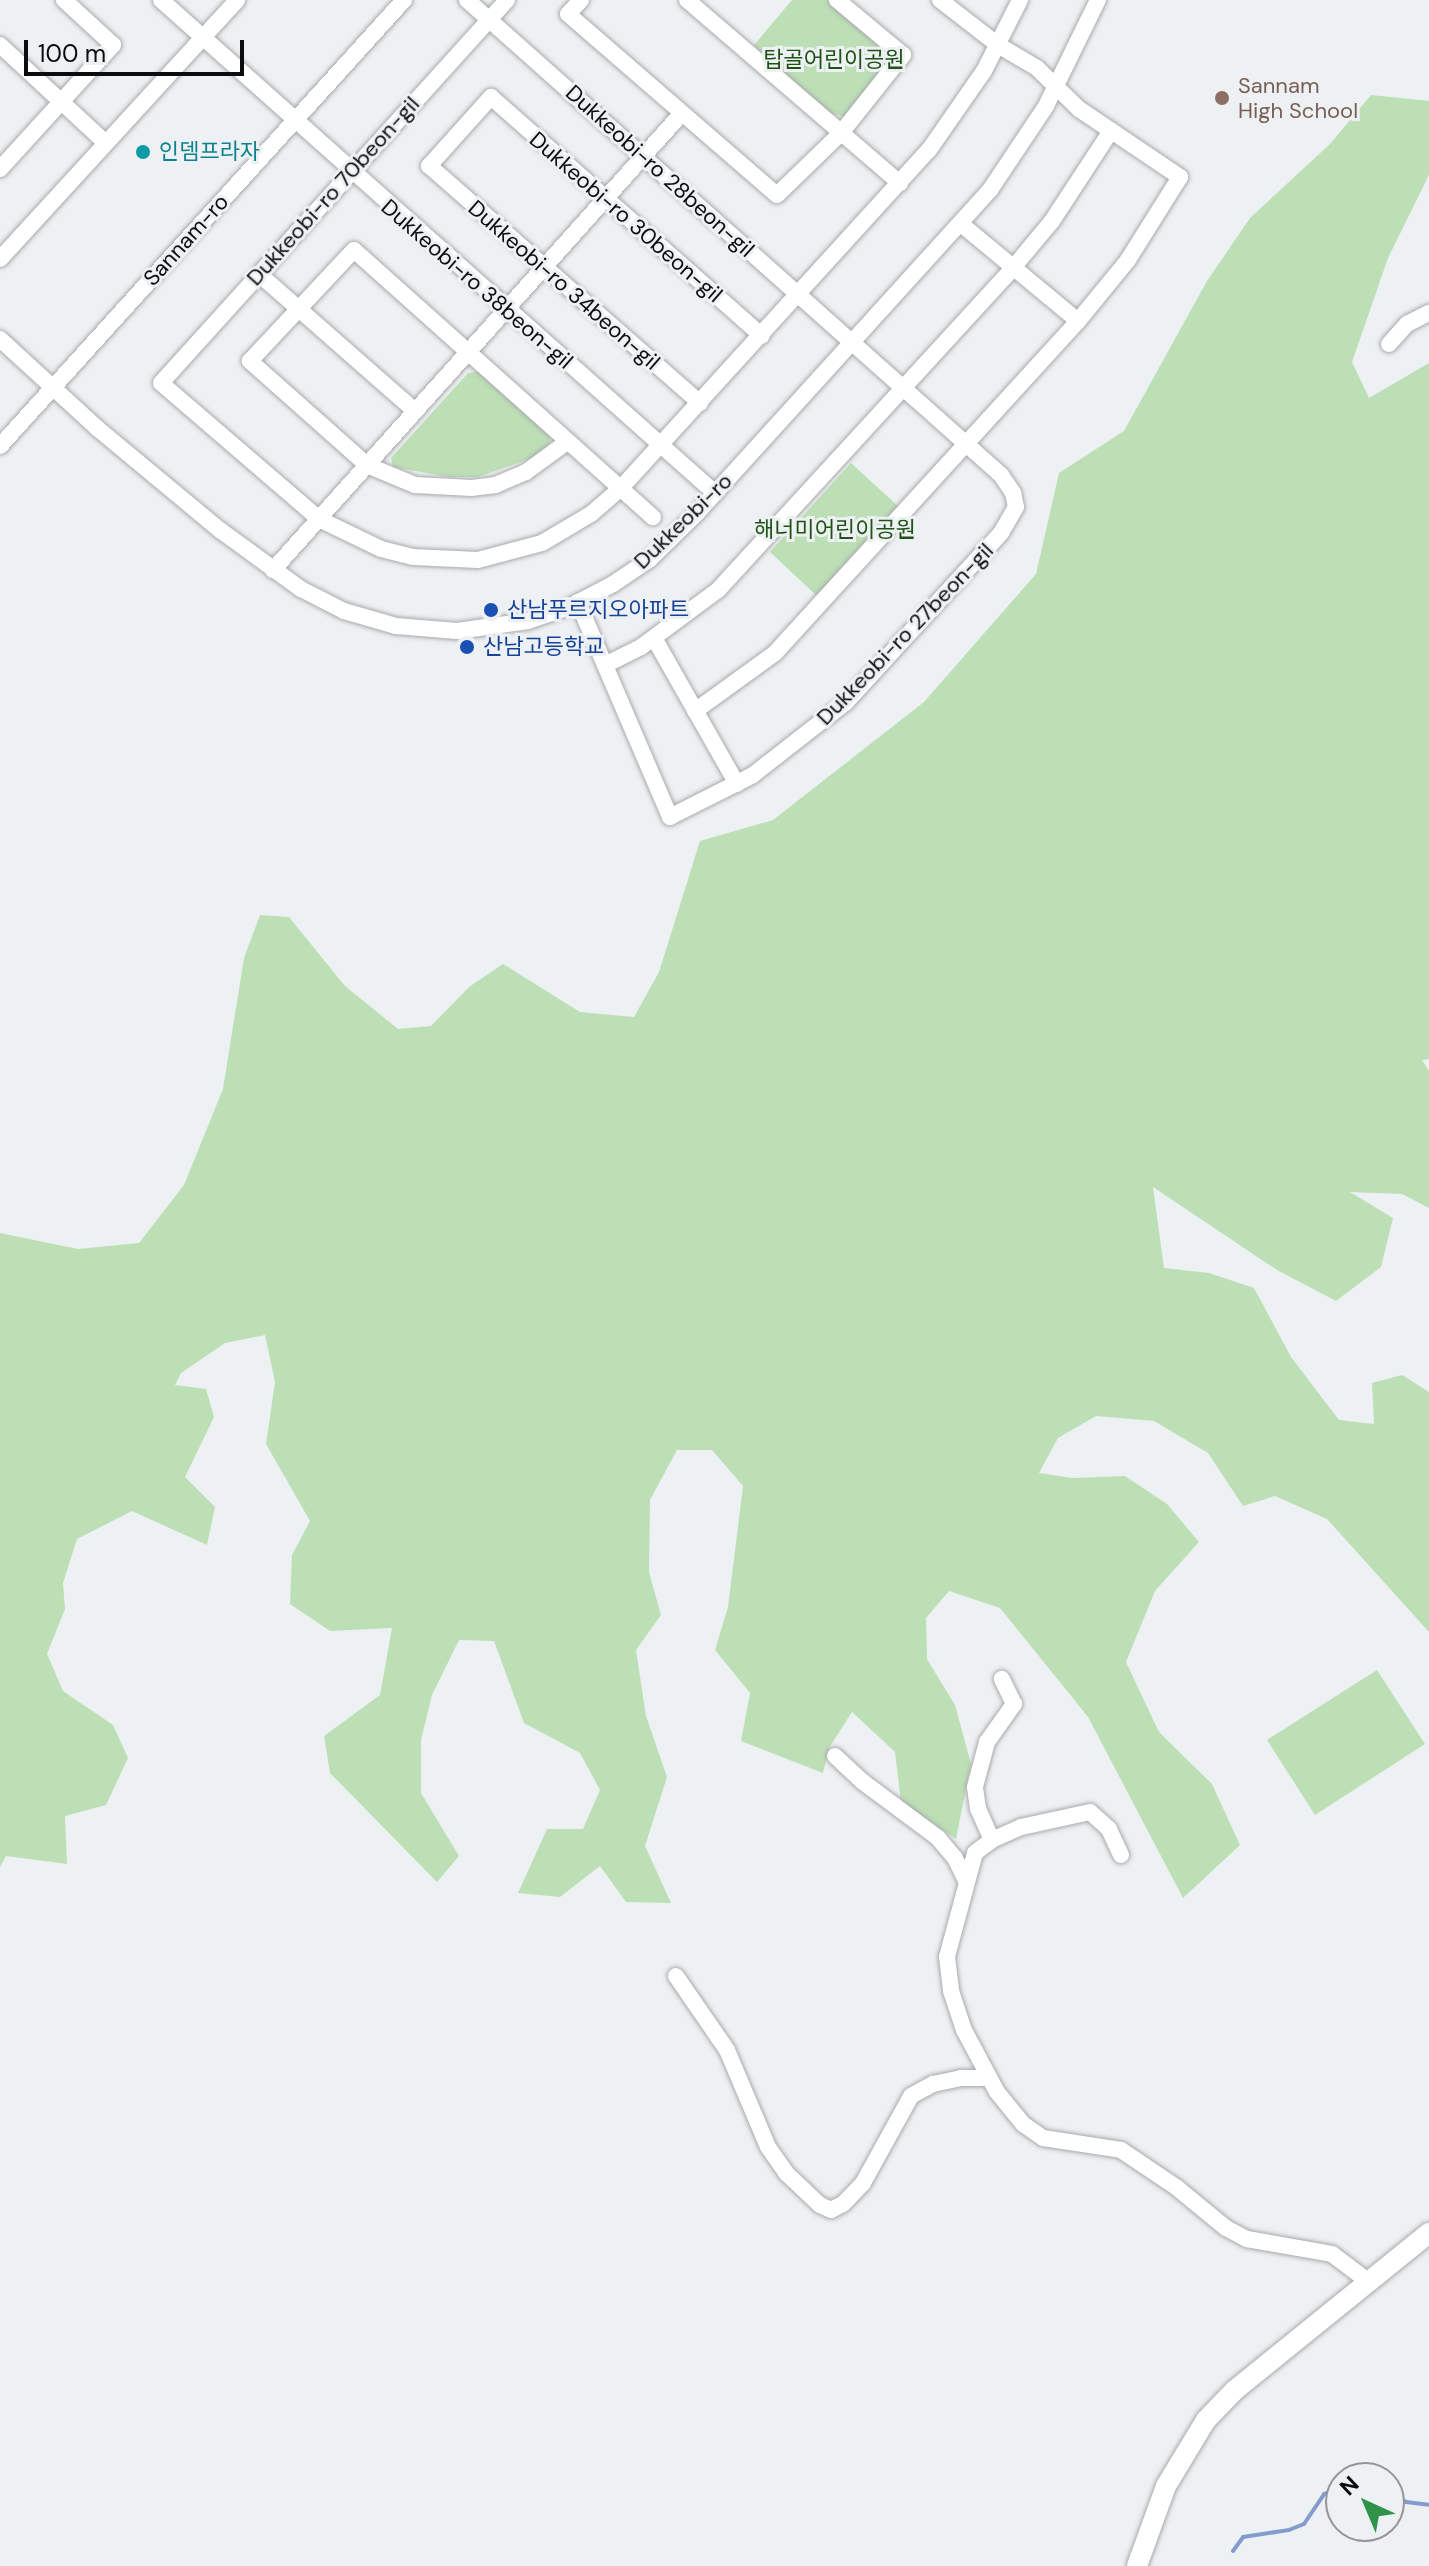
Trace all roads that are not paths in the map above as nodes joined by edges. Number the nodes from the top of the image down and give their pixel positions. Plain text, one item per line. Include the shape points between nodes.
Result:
1 (64, 0) edge
2 (161, 0) edge
3 (237, 0) edge
4 (404, 0) edge
5 (467, 0) edge
6 (507, 0) edge
7 (581, 0) edge
8 (687, 0) edge
9 (837, 0) edge
10 (940, 0) edge
11 (1020, 0) edge
12 (1098, 0) edge
13 (489, 19) junction
14 (202, 38) junction
15 (0, 45) edge
16 (998, 45) junction
17 (1057, 86) junction
18 (61, 101) junction
19 (682, 113) junction
20 (294, 121) junction
21 (1111, 131) junction
22 (841, 133) junction
23 (106, 143) junction
24 (643, 156) junction
25 (4, 158) edge
26 (429, 166) joint
27 (351, 172) junction
28 (900, 183) junction
29 (605, 198) junction
30 (961, 224) junction
31 (0, 259) edge
32 (544, 267) junction
33 (1012, 269) junction
34 (259, 274) junction
35 (799, 295) junction
36 (299, 309) junction
37 (506, 309) junction
38 (1429, 313) edge
39 (1078, 321) junction
40 (762, 336) junction
41 (0, 339) edge
42 (853, 343) junction
43 (1389, 344) dead end
44 (468, 352) junction
45 (52, 386) junction
46 (903, 387) junction
47 (700, 403) junction
48 (415, 411) junction
49 (567, 442) junction
50 (965, 443) junction
51 (0, 446) edge
52 (661, 446) junction
53 (367, 465) junction
54 (621, 488) junction
55 (715, 493) junction
56 (653, 517) dead end
57 (319, 519) junction
58 (273, 570) junction
59 (578, 602) junction
60 (654, 638) junction
61 (605, 665) junction
62 (695, 711) junction
63 (737, 784) junction
64 (1002, 1679) dead end
65 (835, 1756) dead end
66 (992, 1840) junction
67 (1121, 1855) dead end
68 (966, 1881) junction
69 (676, 1976) dead end
70 (989, 2078) junction
71 (1429, 2233) edge
72 (1369, 2282) junction
73 (1137, 2566) edge

1 - 18 street via 113,45
2 - 14 street, Dukkeobi-ro 38beon-gil
3 - 14 street
4 - 20 street, Sannam-ro
5 - 13 street, Dukkeobi-ro 28beon-gil
6 - 13 street, Dukkeobi-ro 70beon-gil
7 - 19 street via 568,14
8 - 22 street
9 - 22 street via 903,55
10 - 16 street
11 - 16 street
12 - 17 street, Dukkeobi-ro
13 - 24 street, Dukkeobi-ro 28beon-gil
13 - 27 street, Dukkeobi-ro 70beon-gil
14 - 20 street, Dukkeobi-ro 38beon-gil
14 - 23 street
15 - 18 street
16 - 17 street
16 - 28 street via 961,108
17 - 21 street
17 - 30 street, Dukkeobi-ro via 1024,141
18 - 23 street
18 - 25 street
19 - 22 street via 777,195
19 - 24 street
20 - 27 street, Dukkeobi-ro 38beon-gil
20 - 45 street, Sannam-ro
21 - 33 street via 1052,221
21 - 39 street via 1180,177 1128,260
22 - 28 street
23 - 31 street
24 - 29 street
24 - 35 street, Dukkeobi-ro 28beon-gil
26 - 29 street, Dukkeobi-ro 30beon-gil via 491,97
26 - 32 street, Dukkeobi-ro 34beon-gil
27 - 34 street, Dukkeobi-ro 70beon-gil
27 - 37 street, Dukkeobi-ro 38beon-gil
28 - 35 street
29 - 32 street
29 - 40 street, Dukkeobi-ro 30beon-gil
30 - 33 street
30 - 42 street, Dukkeobi-ro
32 - 37 street
32 - 47 street, Dukkeobi-ro 34beon-gil
33 - 39 street
33 - 46 street
34 - 36 street
34 - 57 street, Dukkeobi-ro 70beon-gil via 161,383
35 - 40 street
35 - 42 street, Dukkeobi-ro 28beon-gil
36 - 44 street via 354,250
36 - 48 street
36 - 53 street via 250,361
37 - 44 street
37 - 52 street, Dukkeobi-ro 38beon-gil
38 - 43 street via 1407,324
39 - 50 street
40 - 47 street
41 - 45 street, Dukkeobi-ro
42 - 46 street, Dukkeobi-ro 27beon-gil
42 - 55 street, Dukkeobi-ro
44 - 48 street
44 - 49 street
45 - 51 street, Sannam-ro
45 - 58 street, Dukkeobi-ro
46 - 50 street, Dukkeobi-ro 27beon-gil
46 - 60 street via 718,590
47 - 52 street
48 - 53 street
49 - 53 street via 526,472 472,488 415,485
49 - 54 street
50 - 62 street via 775,653
50 - 63 street, Dukkeobi-ro 27beon-gil via 1013,493 1011,521 845,703 802,741
52 - 54 street
52 - 55 street, Dukkeobi-ro 38beon-gil
53 - 57 street
54 - 56 street
54 - 57 street via 591,514 542,543 478,560 413,557 354,538
55 - 59 street, Dukkeobi-ro via 650,559
57 - 58 street
58 - 59 street, Dukkeobi-ro via 344,611 396,626 457,631 497,627
59 - 61 street
60 - 61 street
60 - 62 street
61 - 63 street, Dukkeobi-ro 27beon-gil via 670,817
62 - 63 street
64 - 66 street via 1014,1704 987,1742 975,1787
65 - 68 street via 938,1838
66 - 67 street via 1021,1827 1090,1812 1109,1829
66 - 68 street via 975,1853
68 - 70 street via 947,1957 964,2030
69 - 70 street via 727,2050 768,2147 786,2173 831,2210 863,2183 911,2096 933,2084
70 - 72 street via 1023,2124 1043,2138 1121,2150 1226,2228 1247,2239 1332,2254
71 - 72 street
72 - 73 street via 1235,2390 1206,2420 1166,2486

